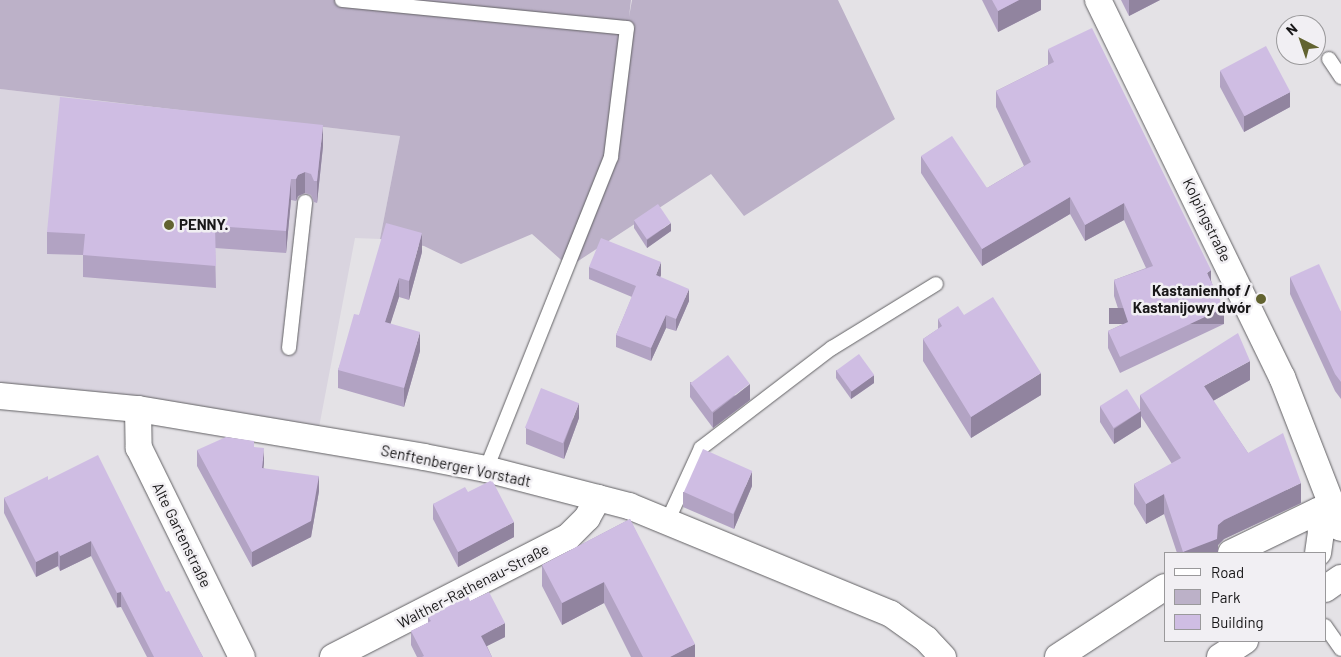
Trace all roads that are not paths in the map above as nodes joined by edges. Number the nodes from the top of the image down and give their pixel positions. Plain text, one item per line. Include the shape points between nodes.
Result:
1 (342, 0) edge
2 (1098, 0) edge
3 (1329, 58) dead end
4 (1341, 77) edge
5 (304, 202) dead end
6 (936, 284) dead end
7 (289, 348) dead end
8 (0, 396) edge
9 (138, 409) junction
10 (486, 469) junction
11 (598, 498) junction
12 (1338, 514) edge
13 (667, 522) junction
14 (1233, 552) edge
15 (1318, 552) edge
16 (1341, 578) edge
17 (1164, 588) edge
18 (1326, 588) edge
19 (1326, 627) edge
20 (1223, 642) edge
21 (1243, 642) edge
22 (1341, 649) edge
23 (242, 657) edge
24 (333, 657) edge
25 (943, 657) edge
26 (1058, 657) edge
27 (1201, 657) edge
28 (1220, 657) edge

1 - 10 lane via 627,28 611,157
2 - 12 street, Kolpingstraße via 1282,377
3 - 4 lane
5 - 7 lane
6 - 13 lane via 832,348 701,448
8 - 9 street, Senftenberger Vorstadt
9 - 10 street, Senftenberger Vorstadt
9 - 23 street, Alte Gartenstraße via 139,448
10 - 11 street, Senftenberger Vorstadt
11 - 13 street, Senftenberger Vorstadt via 629,506
11 - 24 street, Walther-Rathenau-Straße via 587,518 568,537
13 - 25 street, Senftenberger Vorstadt via 892,614 926,639
14 - 15 street via 1318,511 1321,532
16 - 18 street
17 - 26 street
19 - 22 lane
20 - 27 street
21 - 28 street

